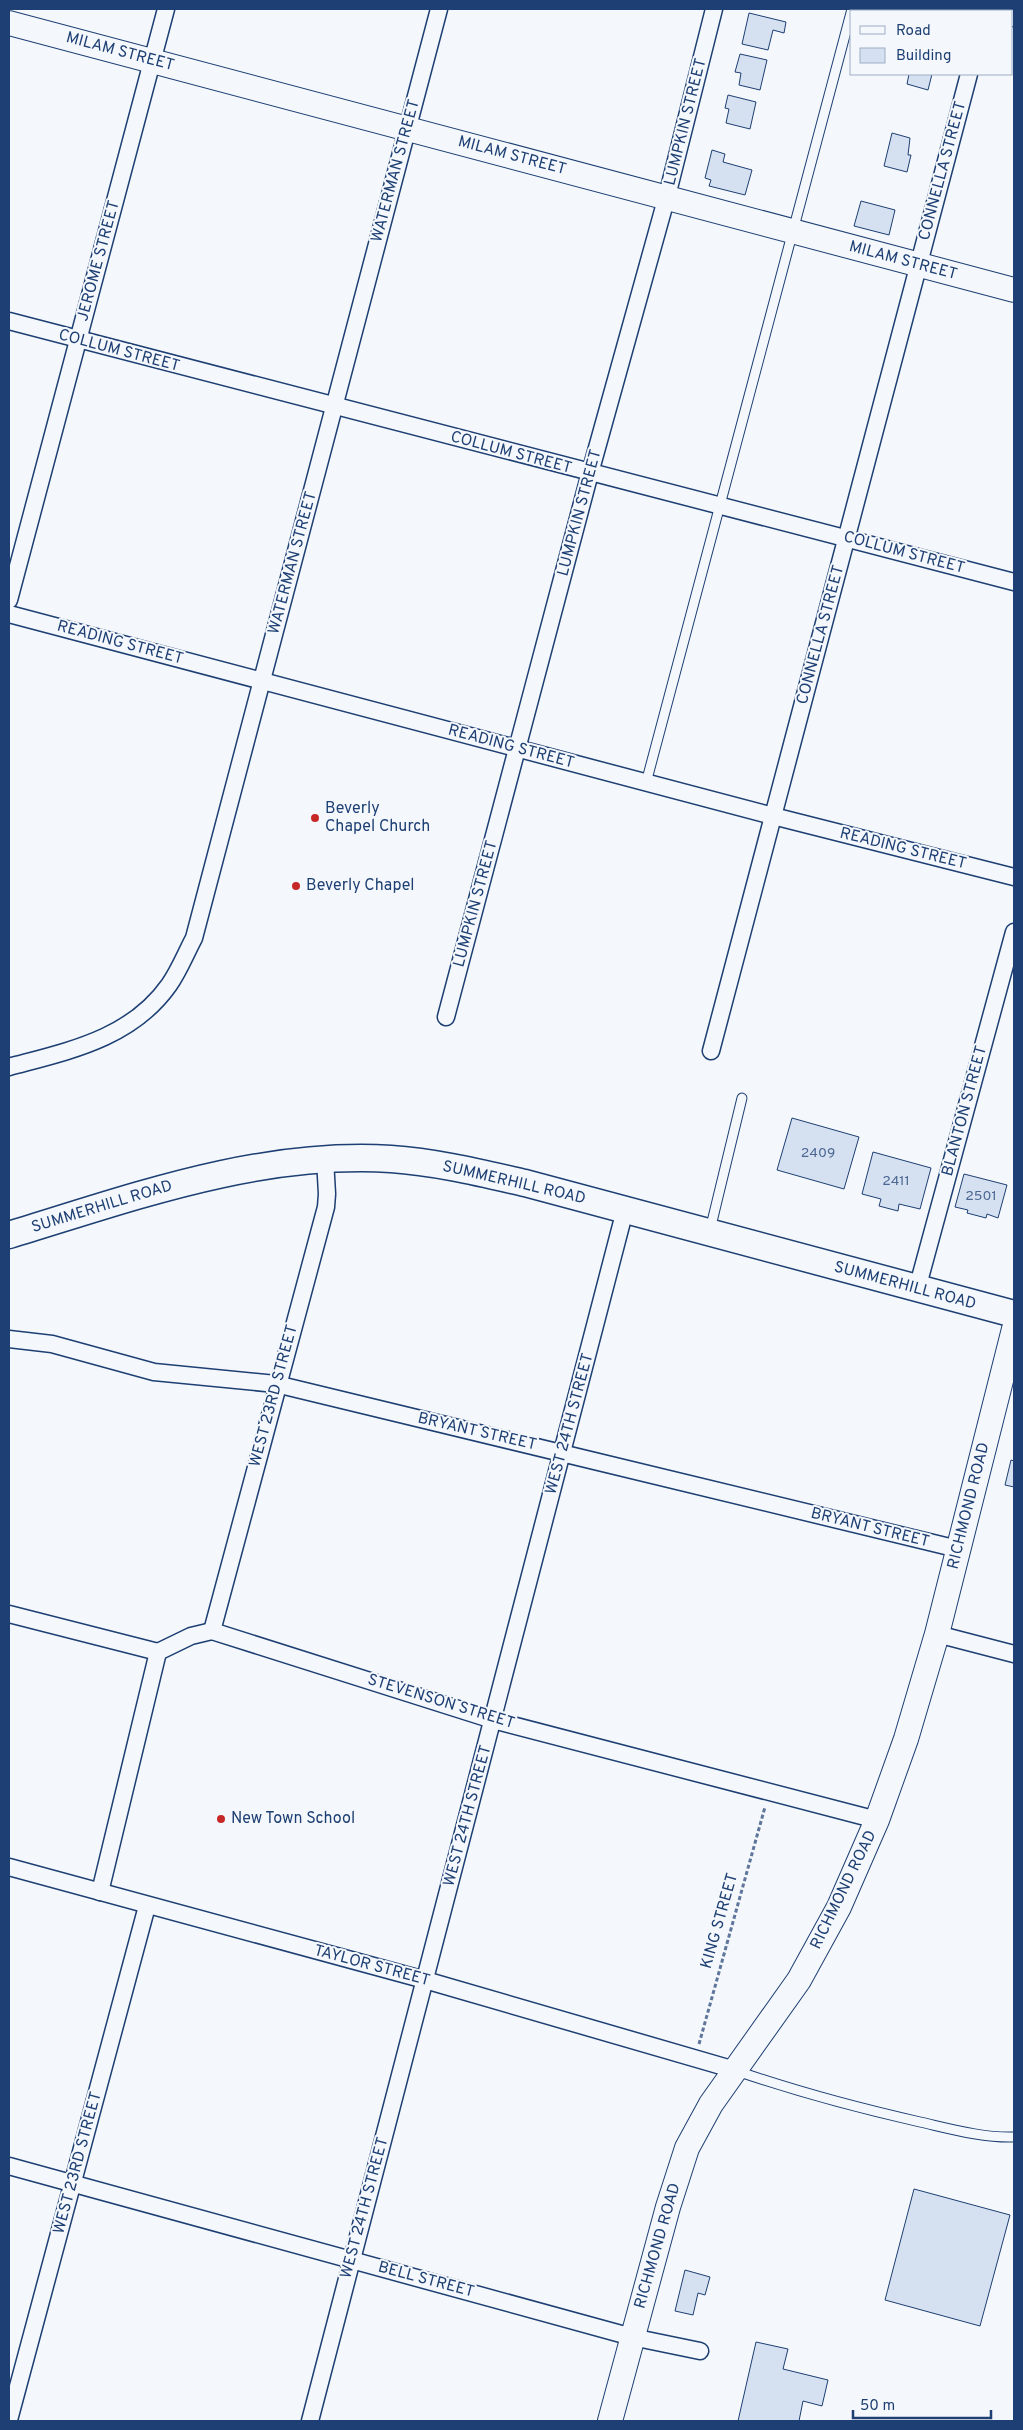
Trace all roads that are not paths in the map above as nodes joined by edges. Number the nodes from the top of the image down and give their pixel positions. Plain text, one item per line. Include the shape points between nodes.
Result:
1 (166, 9) edge
2 (439, 9) edge
3 (714, 9) edge
4 (850, 17) edge
5 (9, 23) edge
6 (152, 60) junction
7 (969, 75) edge
8 (407, 129) junction
9 (667, 196) junction
10 (793, 231) junction
11 (918, 266) junction
12 (1014, 290) edge
13 (9, 321) edge
14 (78, 340) junction
15 (335, 407) junction
16 (590, 473) junction
17 (721, 507) junction
18 (846, 538) junction
19 (1014, 582) edge
20 (9, 600) edge
21 (9, 614) edge
22 (261, 680) junction
23 (517, 748) junction
24 (646, 782) junction
25 (773, 816) junction
26 (1014, 877) edge
27 (1014, 932) edge
28 (446, 1017) dead end
29 (710, 1052) dead end
30 (9, 1067) edge
31 (742, 1098) dead end
32 (325, 1159) junction
33 (625, 1210) junction
34 (709, 1233) junction
35 (9, 1235) edge
36 (917, 1289) junction
37 (1014, 1314) edge
38 (1014, 1329) edge
39 (9, 1339) edge
40 (276, 1384) junction
41 (562, 1452) junction
42 (958, 1549) junction
43 (9, 1614) edge
44 (212, 1631) junction
45 (937, 1634) junction
46 (158, 1652) junction
47 (1014, 1654) edge
48 (493, 1720) junction
49 (877, 1820) junction
50 (9, 1867) edge
51 (100, 1892) junction
52 (147, 1906) junction
53 (425, 1980) junction
54 (735, 2070) junction
55 (1014, 2137) edge
56 (9, 2166) edge
57 (73, 2183) junction
58 (352, 2260) junction
59 (632, 2337) junction
60 (700, 2350) dead end
61 (9, 2420) edge
62 (310, 2421) edge
63 (610, 2421) edge

1 - 6 street, JEROME STREET
2 - 8 street, WATERMAN STREET
3 - 9 street, LUMPKIN STREET
4 - 10 lane
5 - 6 street, MILAM STREET
6 - 8 street, MILAM STREET
6 - 14 street, JEROME STREET
7 - 11 street, CONNELLA STREET
8 - 9 street, MILAM STREET
8 - 15 street, WATERMAN STREET
9 - 10 street, MILAM STREET
9 - 16 street, LUMPKIN STREET
10 - 11 street, MILAM STREET
10 - 17 lane
11 - 12 street, MILAM STREET
11 - 18 street, CONNELLA STREET
13 - 14 street, COLLUM STREET
14 - 15 street, COLLUM STREET
14 - 20 street, JEROME STREET
15 - 16 street, COLLUM STREET
15 - 22 street, WATERMAN STREET
16 - 17 street, COLLUM STREET
16 - 23 street, LUMPKIN STREET
17 - 18 street, COLLUM STREET
17 - 24 lane
18 - 19 street, COLLUM STREET
18 - 25 street, CONNELLA STREET
21 - 22 street, READING STREET
22 - 23 street, READING STREET
22 - 30 street, WATERMAN STREET via 194,938 169,985 127,1026 95,1042
23 - 24 street, READING STREET
23 - 28 street, LUMPKIN STREET
24 - 25 street, READING STREET
25 - 26 street, READING STREET
25 - 29 street, CONNELLA STREET
27 - 36 street, BLANTON STREET
31 - 34 lane
32 - 33 main road, SUMMERHILL ROAD via 390,1159 453,1167
32 - 35 main road, SUMMERHILL ROAD via 228,1171
32 - 40 street, WEST 23RD STREET via 326,1207
33 - 34 main road, SUMMERHILL ROAD
33 - 41 street, WEST 24TH STREET
34 - 36 main road, SUMMERHILL ROAD
36 - 37 main road, SUMMERHILL ROAD
38 - 42 street, RICHMOND ROAD
39 - 40 street, BRYANT STREET via 52,1344 154,1372
40 - 41 street, BRYANT STREET
40 - 44 street, WEST 23RD STREET
41 - 42 street, BRYANT STREET
41 - 48 street, WEST 24TH STREET
42 - 45 street, RICHMOND ROAD
43 - 46 street
44 - 46 street via 191,1636
44 - 48 street, STEVENSON STREET
45 - 47 street
45 - 49 street, RICHMOND ROAD via 906,1739
46 - 51 street
48 - 49 street, STEVENSON STREET
48 - 53 street, WEST 24TH STREET
49 - 54 street, RICHMOND ROAD via 839,1907 799,1980
50 - 51 street, TAYLOR STREET
51 - 52 street, TAYLOR STREET
52 - 53 street, TAYLOR STREET
52 - 57 street, WEST 23RD STREET
53 - 54 street, TAYLOR STREET
53 - 58 street, WEST 24TH STREET
54 - 55 lane via 873,2111 969,2133
54 - 59 street, RICHMOND ROAD via 710,2104 687,2148
56 - 57 street, BELL STREET
57 - 58 street, BELL STREET
57 - 61 street, WEST 23RD STREET
58 - 59 street, BELL STREET
58 - 62 street, WEST 24TH STREET
59 - 60 street, BELL STREET
59 - 63 street, RICHMOND ROAD

